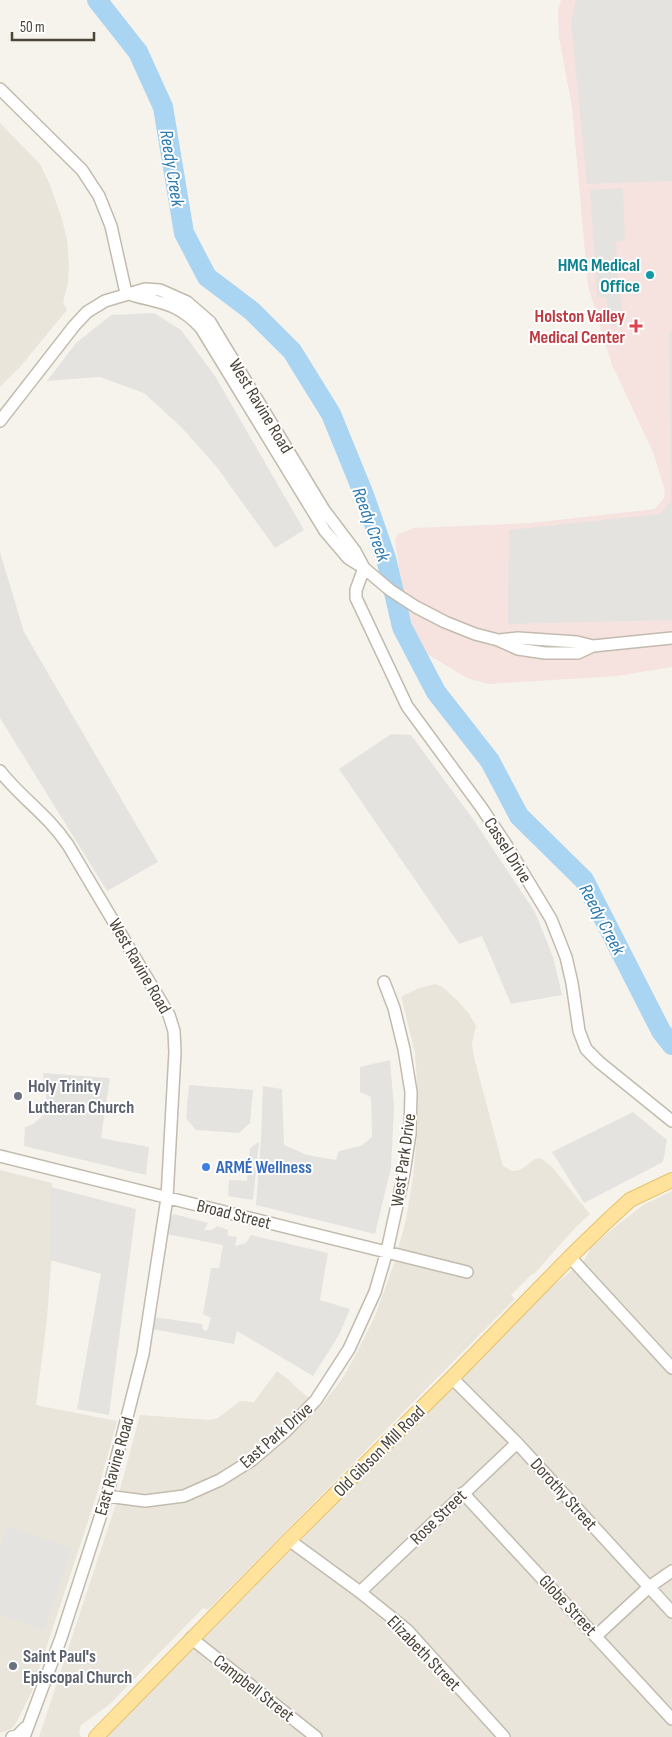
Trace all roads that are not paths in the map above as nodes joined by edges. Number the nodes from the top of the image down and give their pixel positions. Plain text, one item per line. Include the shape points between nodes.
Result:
1 (0, 89) edge
2 (126, 293) junction
3 (0, 420) edge
4 (368, 572) junction
5 (672, 638) edge
6 (0, 771) edge
7 (4, 784) edge
8 (384, 982) dead end
9 (672, 1121) edge
10 (0, 1156) edge
11 (672, 1180) edge
12 (167, 1198) junction
13 (387, 1252) junction
14 (570, 1257) junction
15 (468, 1272) dead end
16 (672, 1368) edge
17 (452, 1378) junction
18 (517, 1443) junction
19 (463, 1493) junction
20 (108, 1496) junction
21 (289, 1540) junction
22 (672, 1571) edge
23 (649, 1587) junction
24 (360, 1592) junction
25 (672, 1612) edge
26 (596, 1636) junction
27 (191, 1638) junction
28 (672, 1719) edge
29 (27, 1733) edge
30 (496, 1734) edge
31 (12, 1737) edge
32 (96, 1737) edge
33 (316, 1737) edge

1 - 2 street via 82,170 100,196 112,226
2 - 3 street, West Ravine Road via 87,312
2 - 4 street, West Ravine Road via 145,289 169,293 187,302 210,322 324,510
4 - 5 street, West Ravine Road via 416,607 445,622 498,640 518,638 593,646
4 - 9 street, Cassel Drive via 356,590 356,598 402,698 481,807 551,920 566,957 579,1031 586,1049
6 - 7 street, West Ravine Road
7 - 12 street, West Ravine Road via 58,830 169,1015 174,1031 175,1070
8 - 13 street, West Park Drive via 404,1049 410,1092 410,1134
10 - 12 street, Broad Street
11 - 14 main road, Old Gibson Mill Road via 630,1200
12 - 13 street, Broad Street
12 - 20 street, East Ravine Road via 143,1354
13 - 15 street, Broad Street
13 - 20 street, East Park Drive via 375,1292 349,1349 316,1400 286,1431 252,1460 184,1496 145,1501
14 - 16 street
14 - 17 main road, Old Gibson Mill Road
17 - 18 street, Dorothy Street
17 - 21 main road, Old Gibson Mill Road
18 - 19 street, Rose Street
18 - 23 street, Dorothy Street
19 - 24 street, Rose Street
19 - 26 street, Globe Street
20 - 29 street, East Ravine Road
21 - 24 street, Elizabeth Street
21 - 27 main road, Old Gibson Mill Road
22 - 23 street
23 - 25 street, Dorothy Street
23 - 26 street
24 - 30 street, Elizabeth Street via 407,1630
26 - 28 street, Globe Street
27 - 32 main road, Old Gibson Mill Road
27 - 33 street, Campbell Street
29 - 31 street

